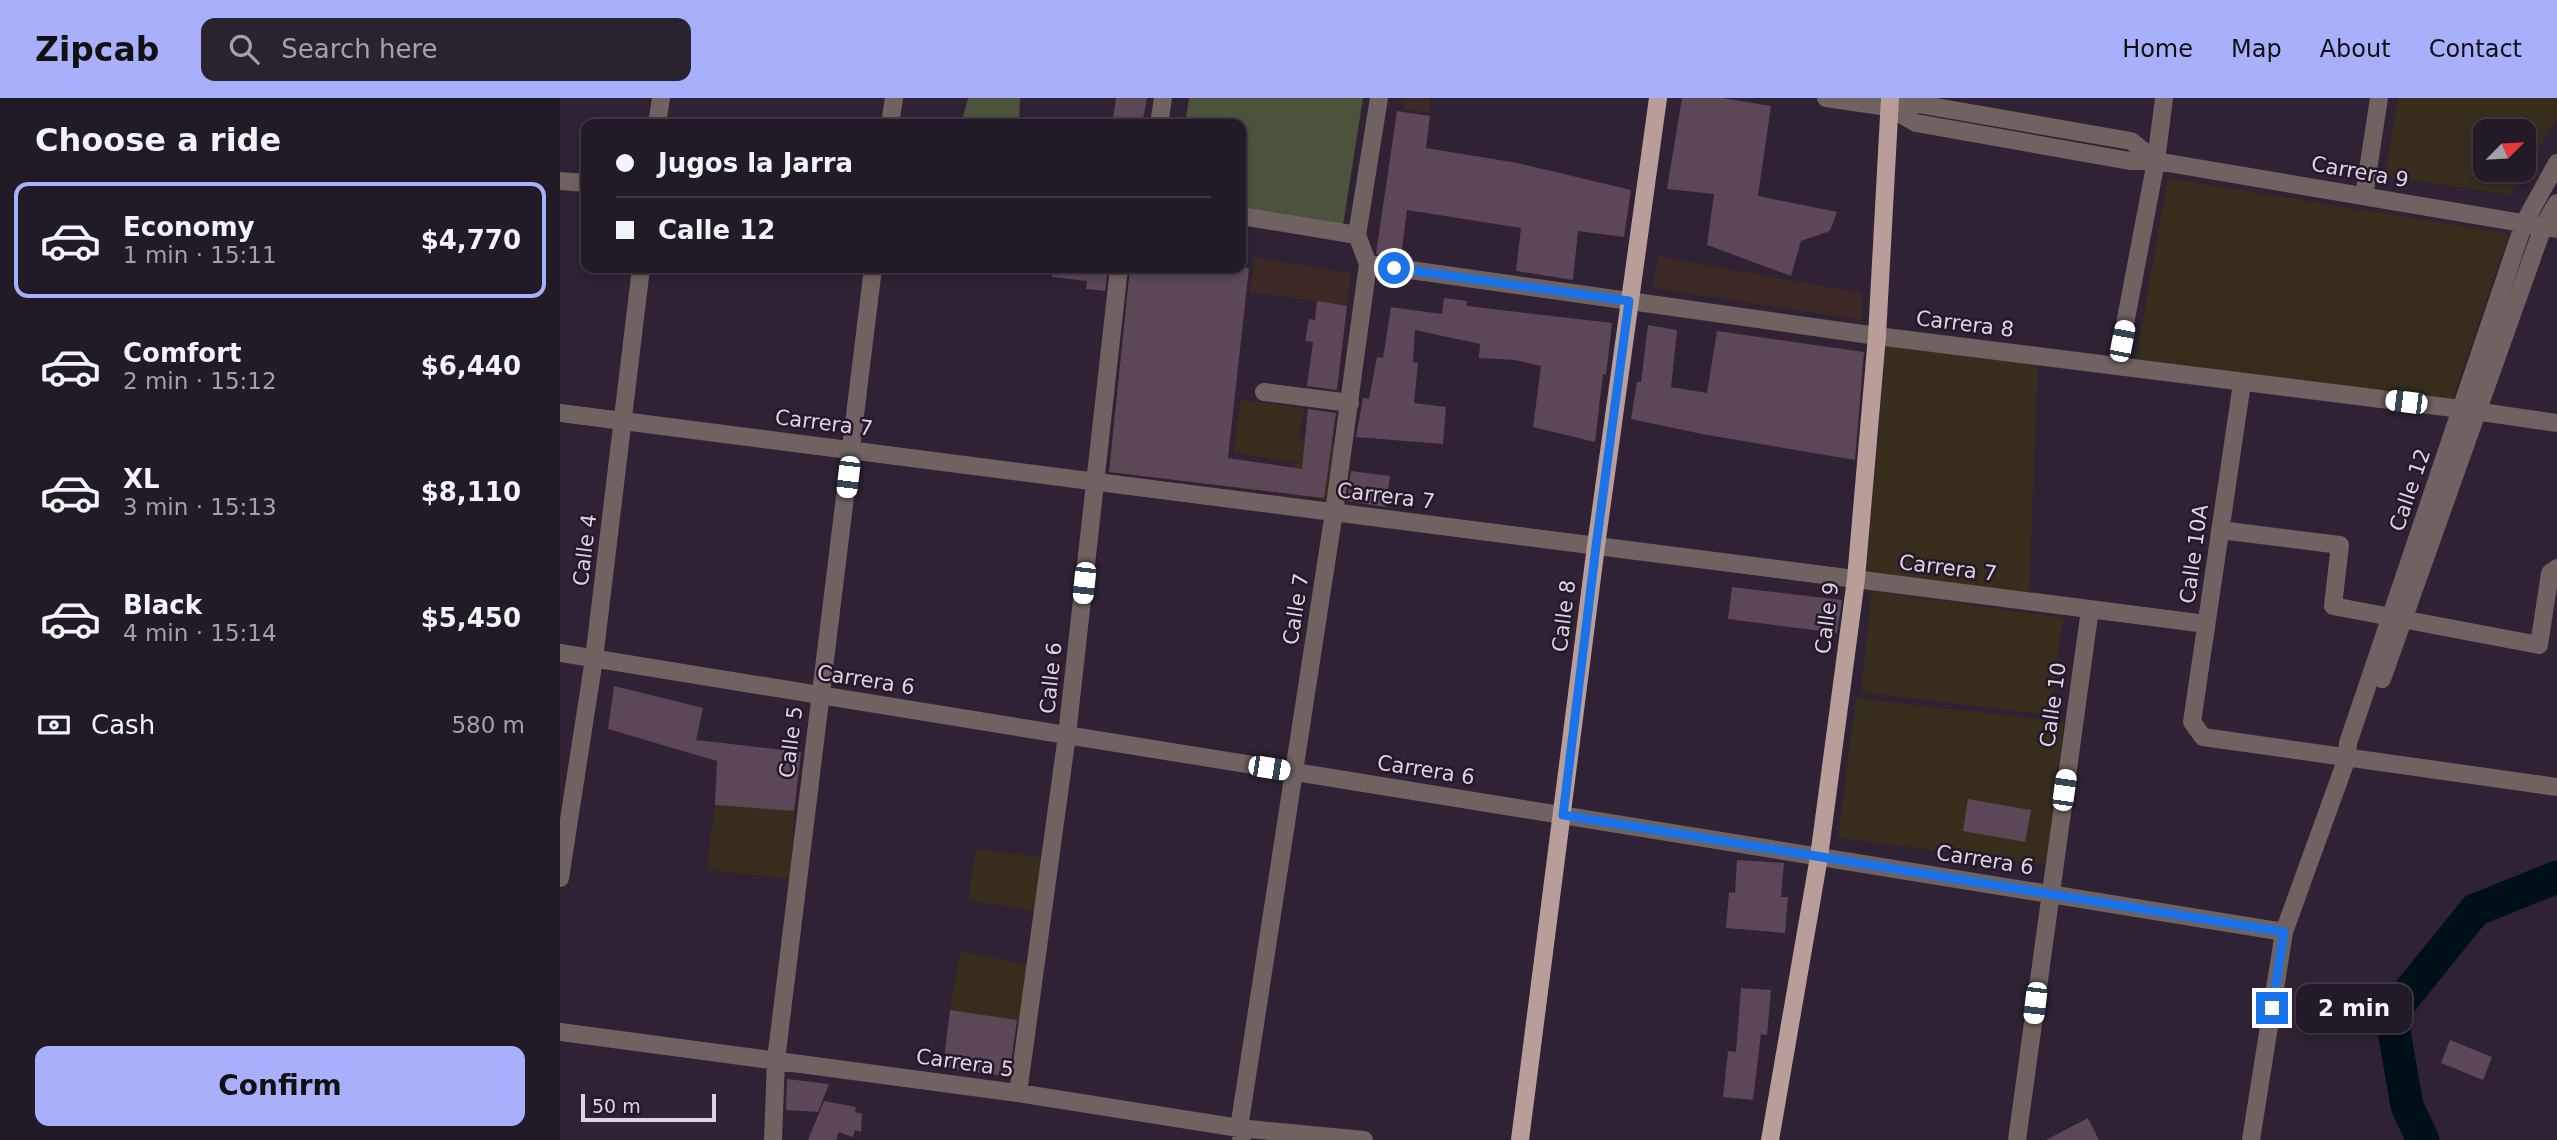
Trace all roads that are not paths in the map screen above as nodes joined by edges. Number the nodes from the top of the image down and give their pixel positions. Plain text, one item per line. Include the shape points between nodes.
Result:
1 (661, 98) edge
2 (894, 98) edge
3 (1163, 98) edge
4 (1379, 98) edge
5 (1658, 98) edge
6 (1826, 98) edge
7 (2164, 98) edge
8 (2379, 98) edge
9 (1889, 102) edge
10 (1996, 118) junction
11 (658, 119) edge
12 (892, 119) edge
13 (1160, 119) edge
14 (2077, 132) junction
15 (1993, 137) junction
16 (2073, 151) junction
17 (2156, 161) junction
18 (2557, 163) edge
19 (560, 181) edge
20 (581, 183) edge
21 (2364, 196) junction
22 (2557, 203) edge
23 (1246, 217) edge
24 (2524, 223) junction
25 (2550, 228) edge
26 (1357, 235) junction
27 (1368, 264) junction
28 (640, 273) edge
29 (872, 273) edge
30 (1118, 273) edge
31 (1629, 301) junction
32 (1877, 336) junction
33 (2117, 366) junction
34 (2242, 383) junction
35 (1264, 392) dead end
36 (1350, 402) junction
37 (2469, 410) junction
38 (560, 413) edge
39 (624, 421) junction
40 (2557, 423) edge
41 (851, 450) junction
42 (1096, 481) junction
43 (1334, 512) junction
44 (2220, 530) junction
45 (1596, 546) junction
46 (2555, 569) edge
47 (1856, 579) junction
48 (2090, 609) junction
49 (2397, 618) junction
50 (2206, 624) junction
51 (560, 653) edge
52 (594, 659) junction
53 (820, 695) junction
54 (1067, 735) junction
55 (2347, 758) junction
56 (1294, 772) junction
57 (2557, 787) edge
58 (1563, 815) junction
59 (1819, 857) junction
60 (560, 878) edge
61 (2049, 894) junction
62 (2284, 932) junction
63 (560, 1032) edge
64 (776, 1060) junction
65 (1018, 1093) junction
66 (1237, 1136) edge
67 (773, 1140) edge
68 (1364, 1140) edge
69 (1520, 1140) edge
70 (1770, 1140) edge
71 (2017, 1140) edge
72 (2250, 1140) edge

1 - 11 street
2 - 12 street
3 - 13 street
4 - 26 street, Calle 7
5 - 31 main road, Calle 8
6 - 9 street, Carrera 9
7 - 17 street
8 - 21 street
9 - 10 street, Carrera 9
9 - 15 street, Carrera 9 via 1916,123
9 - 32 main road, Calle 9
10 - 14 street, Carrera 9
10 - 15 street
14 - 16 street
14 - 17 street, Carrera 9 via 2131,141
15 - 16 street, Carrera 9
16 - 17 street, Carrera 9
17 - 21 street, Carrera 9
17 - 33 street
18 - 24 street, Calle 12
19 - 20 street
21 - 24 street, Carrera 9
22 - 25 street, Calle 12
23 - 26 street
24 - 25 street, Carrera 9
24 - 37 street, Calle 12
25 - 37 street, Calle 12
26 - 27 street, Calle 7
27 - 31 street, Carrera 8
27 - 36 street, Calle 7
28 - 39 street, Calle 4
29 - 41 street, Calle 5
30 - 42 street, Calle 6
31 - 32 street, Carrera 8
31 - 45 main road, Calle 8
32 - 33 street, Carrera 8
32 - 47 main road, Calle 9
33 - 34 street, Carrera 8
34 - 37 street, Carrera 8
34 - 44 street, Calle 10A
35 - 36 street
36 - 43 street, Calle 7
37 - 40 street, Carrera 8
37 - 49 street, Calle 12
38 - 39 street, Carrera 7
39 - 41 street, Carrera 7
39 - 52 street, Calle 4
41 - 42 street, Carrera 7
41 - 53 street, Calle 5
42 - 43 street, Carrera 7
42 - 54 street, Calle 6
43 - 45 street, Carrera 7
43 - 56 street, Calle 7
44 - 49 street via 2340,545 2333,606
44 - 50 street, Calle 10A
45 - 47 street, Carrera 7
45 - 58 main road, Calle 8
46 - 49 street via 2550,573 2539,645
47 - 48 street, Carrera 7
47 - 59 main road, Calle 9
48 - 50 street, Carrera 7
48 - 61 street, Calle 10
49 - 55 street, Calle 12 via 2348,743
50 - 55 street, Calle 10A via 2192,722 2203,737
51 - 52 street, Carrera 6
52 - 53 street, Carrera 6
52 - 60 street, Calle 4
53 - 54 street, Carrera 6
53 - 64 street, Calle 5
54 - 56 street, Carrera 6
54 - 65 street, Calle 6
55 - 57 street
55 - 62 street, Calle 12
56 - 58 street, Carrera 6
56 - 66 street, Calle 7
58 - 59 street, Carrera 6
58 - 69 main road, Calle 8
59 - 61 street, Carrera 6
59 - 70 main road, Calle 9
61 - 62 street, Carrera 6
61 - 71 street, Calle 10
62 - 72 street, Calle 12
63 - 64 street, Carrera 5
64 - 65 street, Carrera 5
64 - 67 street, Calle 5
65 - 66 street, Carrera 5
66 - 68 street, Carrera 5

